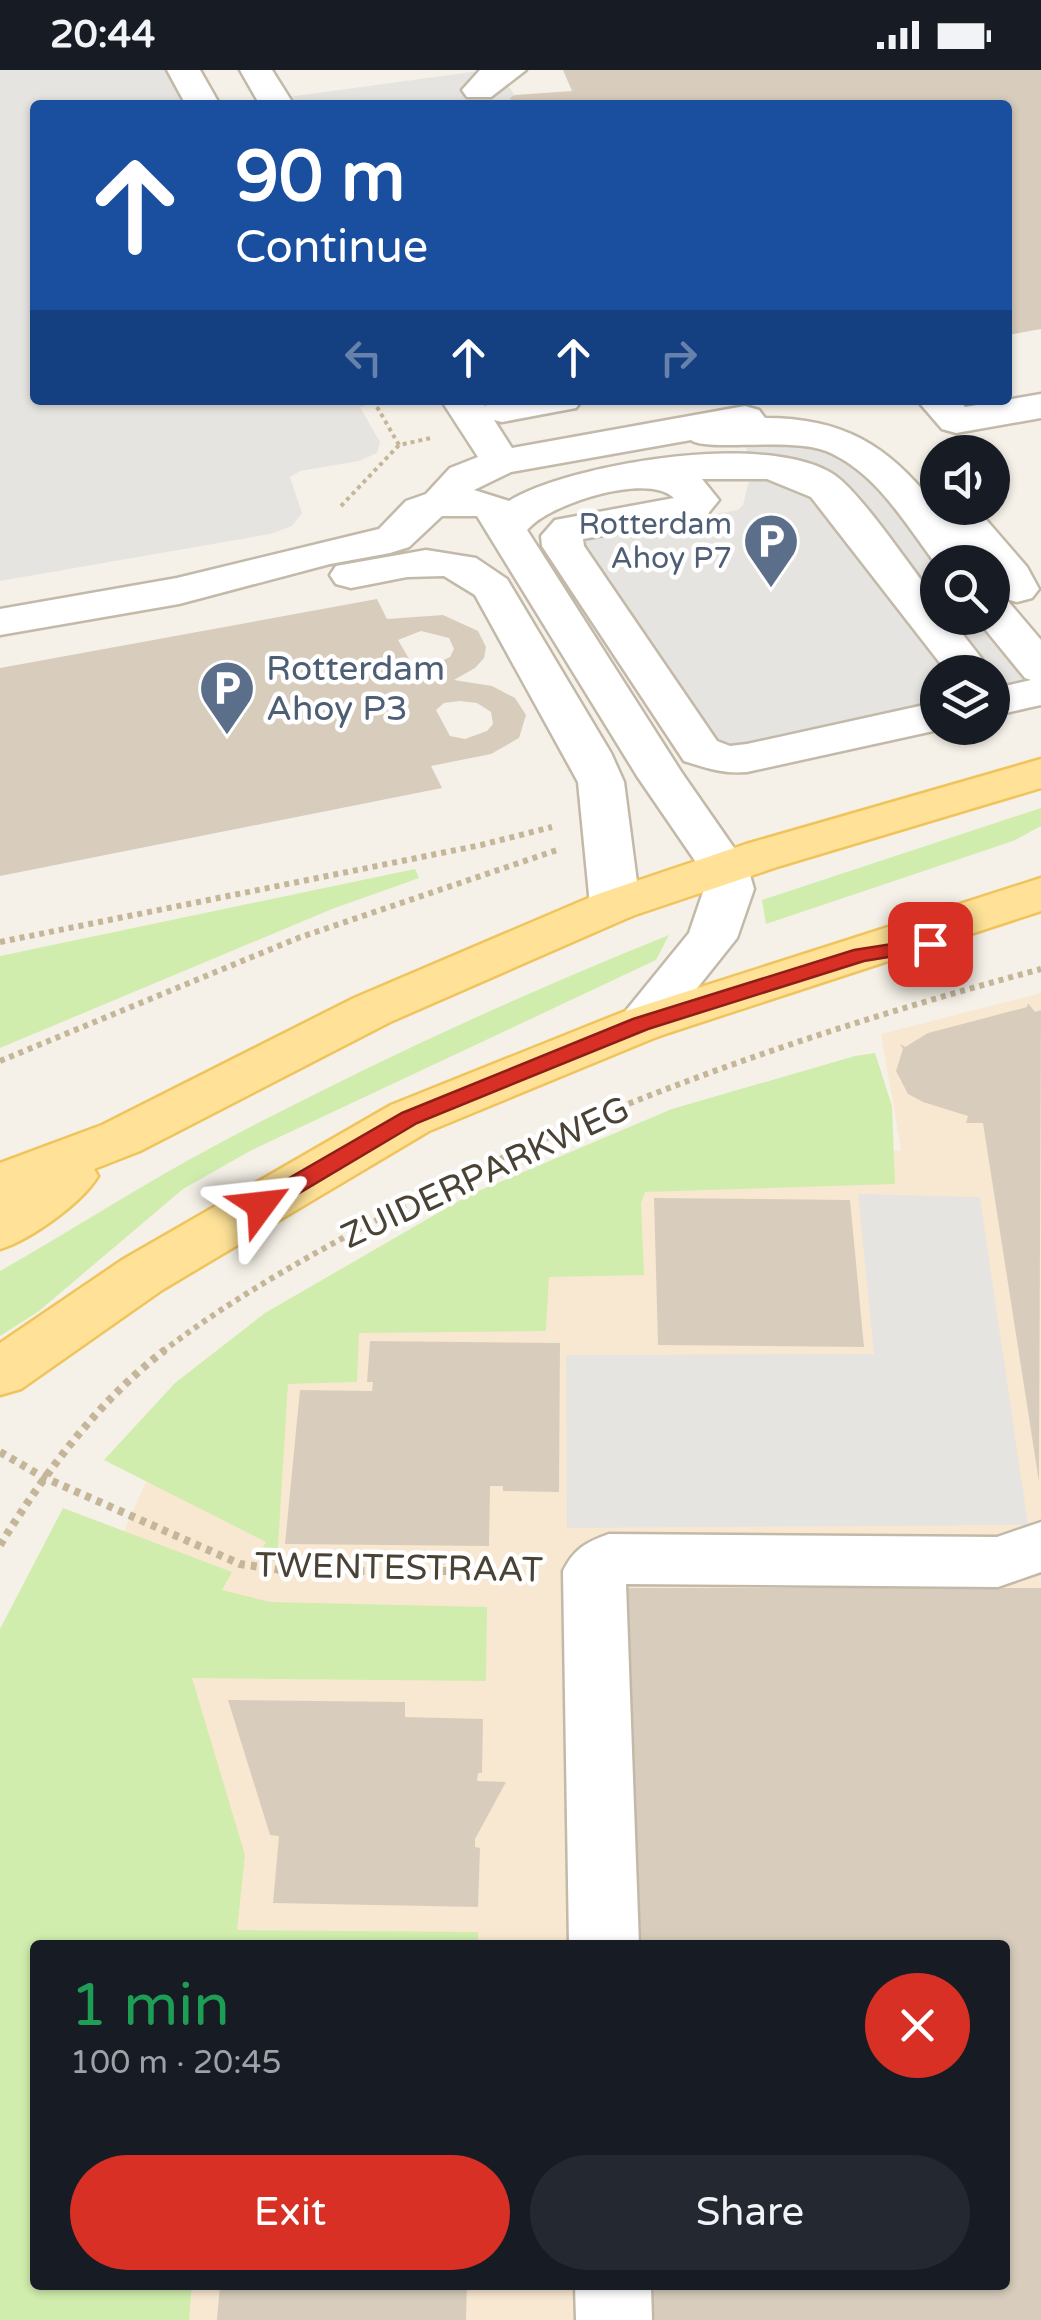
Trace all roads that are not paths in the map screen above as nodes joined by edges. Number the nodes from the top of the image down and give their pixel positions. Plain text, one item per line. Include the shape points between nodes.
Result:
1 (183, 70) edge
2 (256, 70) edge
3 (509, 70) edge
4 (479, 90) dead end
5 (200, 100) edge
6 (274, 100) edge
7 (464, 405) edge
8 (532, 405) edge
9 (942, 405) edge
10 (1041, 406) edge
11 (502, 410) dead end
12 (502, 462) junction
13 (673, 462) junction
14 (920, 467) edge
15 (449, 502) junction
16 (968, 525) edge
17 (509, 530) junction
18 (942, 545) edge
19 (986, 545) edge
20 (438, 561) junction
21 (179, 591) junction
22 (1010, 607) edge
23 (920, 608) edge
24 (0, 622) edge
25 (941, 635) edge
26 (956, 655) edge
27 (1041, 670) edge
28 (1041, 691) edge
29 (1010, 693) edge
30 (920, 720) edge
31 (1041, 773) edge
32 (724, 868) junction
33 (1041, 894) edge
34 (615, 905) junction
35 (1041, 922) edge
36 (862, 955) junction
37 (641, 1024) junction
38 (121, 1138) junction
39 (0, 1184) edge
40 (0, 1230) edge
41 (0, 1373) edge
42 (1041, 1547) edge
43 (604, 1940) edge
44 (613, 2290) edge
45 (614, 2320) edge

1 - 5 street
2 - 6 street
3 - 4 street
7 - 12 street
8 - 11 street
9 - 10 street via 956,421
12 - 14 street via 822,410 889,431
12 - 15 street via 464,477
13 - 15 street via 510,474
13 - 17 street via 558,493 525,508
13 - 18 street via 752,429 788,431 857,452 878,465
13 - 23 street via 766,466 826,488
13 - 30 street via 698,500 690,507 570,529 562,536 700,752 748,758
15 - 17 street via 492,507
15 - 21 street via 421,510 394,538
16 - 19 street
17 - 20 street via 500,548 487,554
17 - 32 street
20 - 21 street
20 - 34 street via 471,570 492,588 588,752 601,782
21 - 24 street
22 - 27 street
25 - 26 street
28 - 29 street
31 - 32 main road
32 - 34 main road
32 - 37 street via 729,889 712,938
33 - 36 main road, ZUIDERPARKWEG
34 - 38 main road via 372,1010
35 - 36 main road
36 - 37 main road, ZUIDERPARKWEG
37 - 41 main road, ZUIDERPARKWEG via 410,1118 142,1275
38 - 39 main road
38 - 40 main road
42 - 43 street, TWENTESTRAAT via 998,1562 610,1559 594,1571
44 - 45 street

